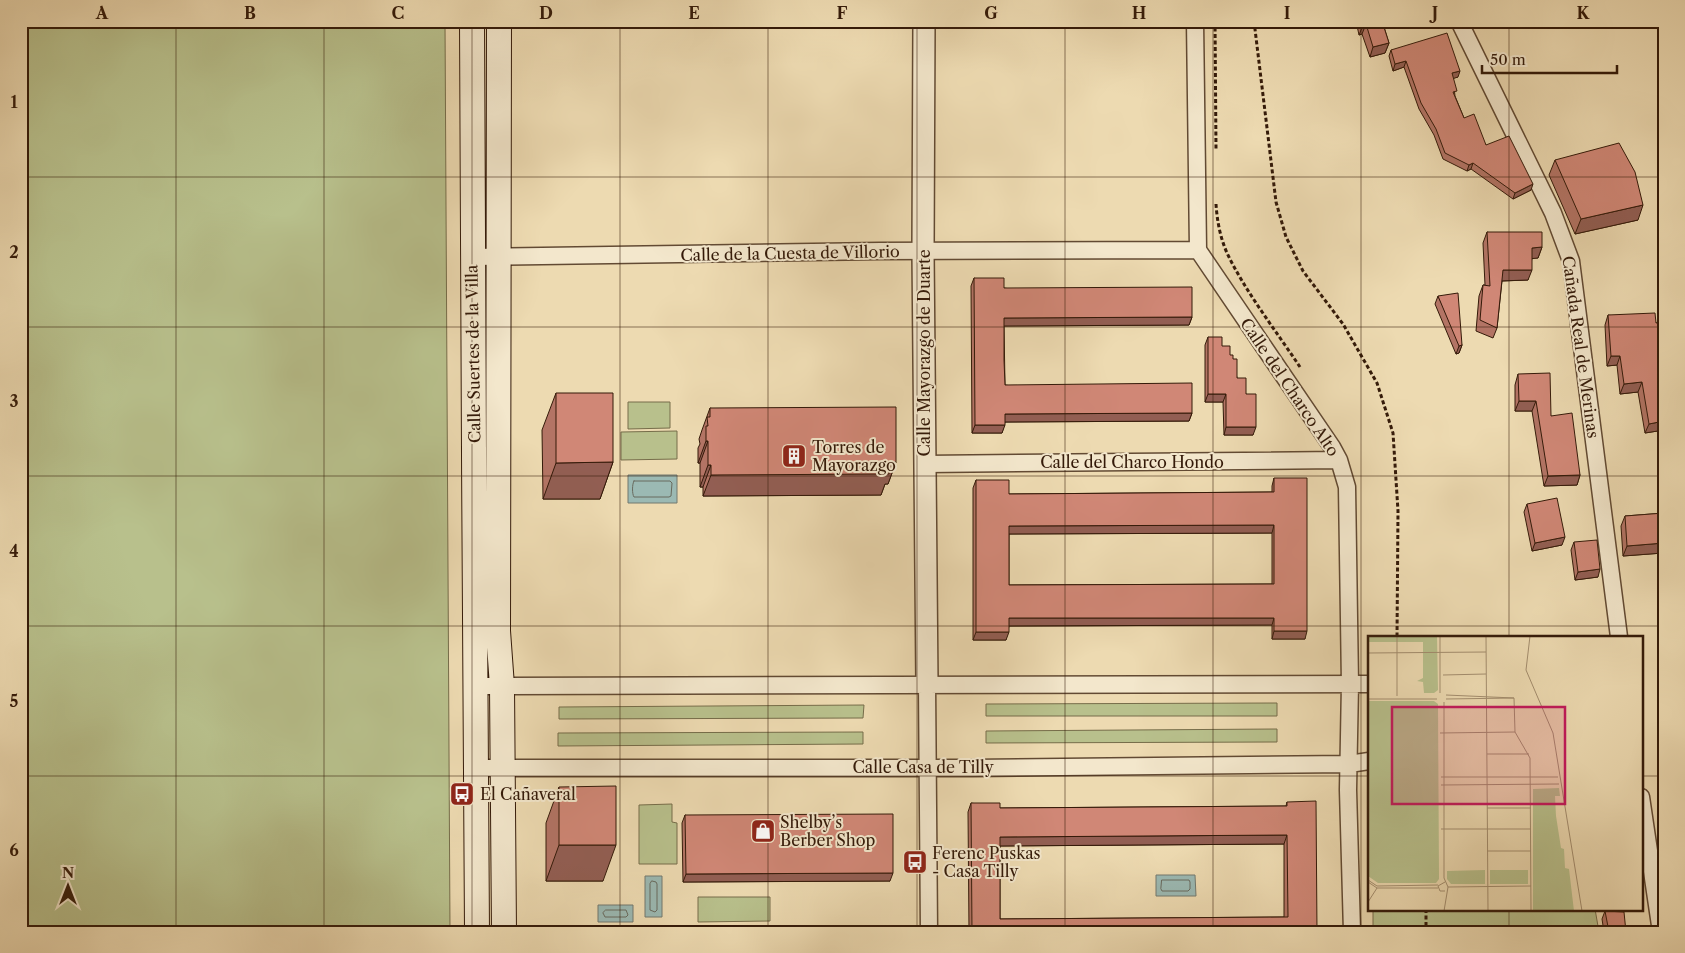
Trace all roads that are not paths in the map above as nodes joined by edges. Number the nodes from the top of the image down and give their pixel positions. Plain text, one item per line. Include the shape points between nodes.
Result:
1 (472, 21) edge
2 (499, 21) edge
3 (924, 21) edge
4 (1196, 21) edge
5 (1459, 21) edge
6 (1198, 250) junction
7 (923, 251) junction
8 (499, 256) junction
9 (471, 257) junction
10 (1339, 460) junction
11 (925, 464) junction
12 (1620, 636) edge
13 (927, 684) junction
14 (1350, 684) junction
15 (1368, 684) edge
16 (477, 686) junction
17 (502, 686) junction
18 (1368, 762) edge
19 (1349, 764) junction
20 (477, 768) junction
21 (503, 768) junction
22 (927, 768) junction
23 (1642, 805) edge
24 (477, 932) edge
25 (504, 932) edge
26 (928, 932) edge
27 (1352, 932) edge
28 (1661, 932) edge

1 - 9 main road, Calle Suertes de la Villa
2 - 8 main road, Calle Suertes de la Villa
3 - 7 street, Calle Mayorazgo de Duarte
4 - 6 street
5 - 12 street, Cañada Real de Merinas via 1553,213 1571,261
6 - 7 street, Calle de la Cuesta de Villorio
6 - 10 street, Calle del Charco Alto
7 - 8 street, Calle de la Cuesta de Villorio
7 - 11 street, Calle Mayorazgo de Duarte
8 - 9 street, Calle de la Cuesta de Villorio
8 - 17 main road, Calle Suertes de la Villa via 498,631
9 - 16 main road, Calle Suertes de la Villa
10 - 11 street, Calle del Charco Hondo
10 - 14 street, Calle del Charco Alto via 1349,500
11 - 13 street, Calle Mayorazgo de Duarte
13 - 14 street
13 - 17 street
13 - 22 street
14 - 15 street
14 - 19 street, Calle del Charco Alto
16 - 17 street
16 - 20 main road, Calle Suertes de la Villa
17 - 21 main road, Calle Suertes de la Villa
18 - 19 street, Calle Casa de Tilly
19 - 22 street, Calle Casa de Tilly
19 - 27 street, Calle del Charco Alto
20 - 21 street, Calle Casa de Tilly
20 - 24 main road, Calle Suertes de la Villa
21 - 22 street, Calle Casa de Tilly
21 - 25 main road, Calle Suertes de la Villa
22 - 26 street
23 - 28 street

